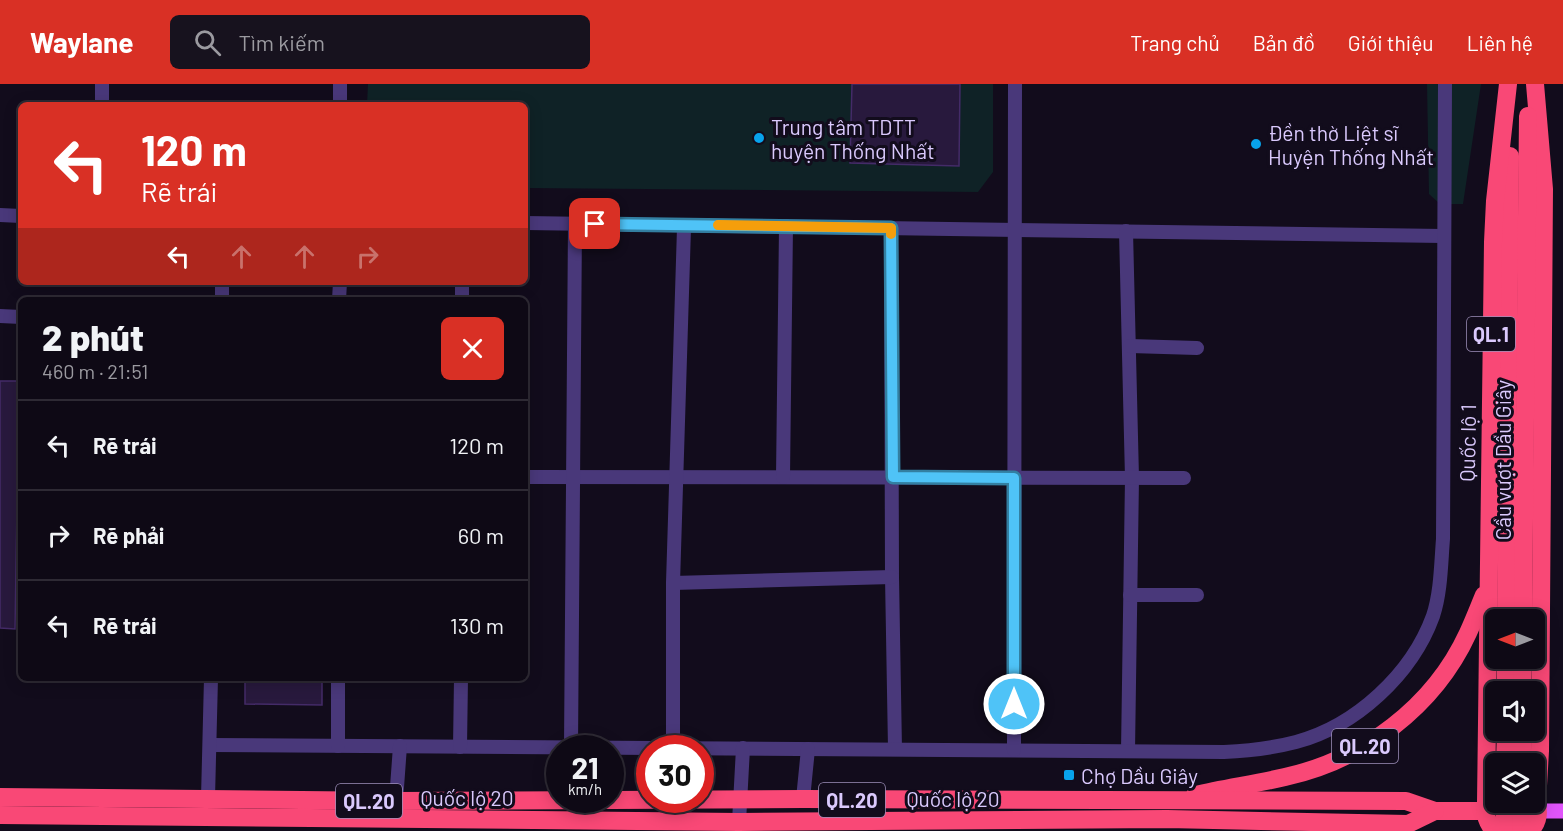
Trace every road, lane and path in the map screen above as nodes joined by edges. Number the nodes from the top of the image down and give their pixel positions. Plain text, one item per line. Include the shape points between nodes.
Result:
1 (102, 84) edge
2 (340, 84) edge
3 (1015, 84) edge
4 (1445, 84) edge
5 (1510, 84) edge
6 (1528, 84) edge
7 (1535, 84) edge
8 (102, 102) edge
9 (340, 102) edge
10 (1518, 188) junction
11 (0, 215) edge
12 (18, 216) edge
13 (528, 223) edge
14 (575, 224) junction
15 (684, 226) junction
16 (786, 226) junction
17 (891, 228) junction
18 (1014, 230) junction
19 (1126, 231) junction
20 (1443, 236) junction
21 (0, 316) edge
22 (18, 317) edge
23 (1130, 346) junction
24 (1197, 348) dead end
25 (528, 477) edge
26 (572, 477) junction
27 (677, 477) junction
28 (783, 477) junction
29 (893, 477) junction
30 (1014, 478) junction
31 (1132, 478) junction
32 (1184, 478) dead end
33 (892, 577) junction
34 (673, 583) junction
35 (1488, 585) junction
36 (1130, 595) junction
37 (1197, 595) dead end
38 (1506, 609) edge
39 (1523, 609) edge
40 (211, 681) edge
41 (338, 681) edge
42 (461, 681) edge
43 (571, 735) edge
44 (673, 735) edge
45 (210, 745) junction
46 (338, 746) junction
47 (400, 746) junction
48 (460, 747) junction
49 (546, 747) edge
50 (714, 748) edge
51 (743, 748) junction
52 (808, 749) junction
53 (895, 749) junction
54 (1014, 750) junction
55 (1128, 751) junction
56 (0, 797) edge
57 (208, 798) junction
58 (803, 800) junction
59 (396, 801) junction
60 (739, 801) junction
61 (1167, 811) junction
62 (1563, 811) edge
63 (1505, 813) edge
64 (1489, 814) edge
65 (1534, 814) edge
66 (0, 815) edge
67 (739, 822) junction
68 (365, 825) edge
69 (687, 826) edge
70 (1007, 826) edge
71 (1226, 831) edge
72 (1505, 831) edge
73 (1521, 831) edge

1 - 8 street
2 - 9 street
3 - 18 street
4 - 20 street
5 - 10 highway, Cầu vượt Dầu Giây / QL.1
5 - 35 highway, Quốc lộ 1 / QL.1 via 1493,242
6 - 10 highway, Cầu vượt Dầu Giây / QL.1
7 - 65 highway, QL.1 via 1544,189 1540,740
10 - 38 highway, Cầu vượt Dầu Giây / QL.1
10 - 39 highway, Cầu vượt Dầu Giây / QL.1
11 - 12 street
13 - 14 street
14 - 15 street
14 - 26 street
15 - 16 street
15 - 27 street
16 - 17 street
16 - 28 street
17 - 18 street
17 - 29 street
18 - 19 street
18 - 30 street
19 - 20 street
19 - 23 street
20 - 55 street via 1443,538 1434,614 1423,639 1387,687 1343,722 1297,742 1246,751
21 - 22 street
23 - 24 street
23 - 31 street
25 - 26 street
26 - 27 street
26 - 43 street
27 - 28 street
27 - 34 street
28 - 29 street
29 - 30 street
29 - 33 street
30 - 31 street
30 - 54 street
31 - 32 street
31 - 36 street
33 - 34 street
33 - 53 street
34 - 44 street
35 - 61 highway, QL.20 via 1468,634 1446,671 1418,704 1383,735 1316,768 1234,785
35 - 64 highway, Quốc lộ 1 / QL.1
36 - 37 street
36 - 55 street
40 - 45 street
41 - 46 street
42 - 48 street
45 - 46 street
45 - 57 street
46 - 47 street
47 - 48 street
47 - 59 street
48 - 49 street
50 - 51 street
51 - 52 street
51 - 60 street
52 - 53 street
52 - 58 street
53 - 54 street
54 - 55 street
56 - 57 highway, Quốc lộ 20 / QL.20
57 - 59 highway, Quốc lộ 20 / QL.20
58 - 60 highway, Quốc lộ 20 / QL.20
58 - 61 highway, Quốc lộ 20 / QL.20
59 - 60 highway, Quốc lộ 20 / QL.20
60 - 67 street
61 - 64 highway, Quốc lộ 20 / QL.20 via 1408,824 1435,811
61 - 70 highway, Quốc lộ 20 / QL.20
61 - 71 highway, QL.20
62 - 65 main road
63 - 72 highway
65 - 73 highway, QL.1
66 - 68 highway, Quốc lộ 20 / QL.20
67 - 69 highway, Quốc lộ 20 / QL.20
67 - 70 highway, Quốc lộ 20 / QL.20
68 - 69 highway, Quốc lộ 20 / QL.20

